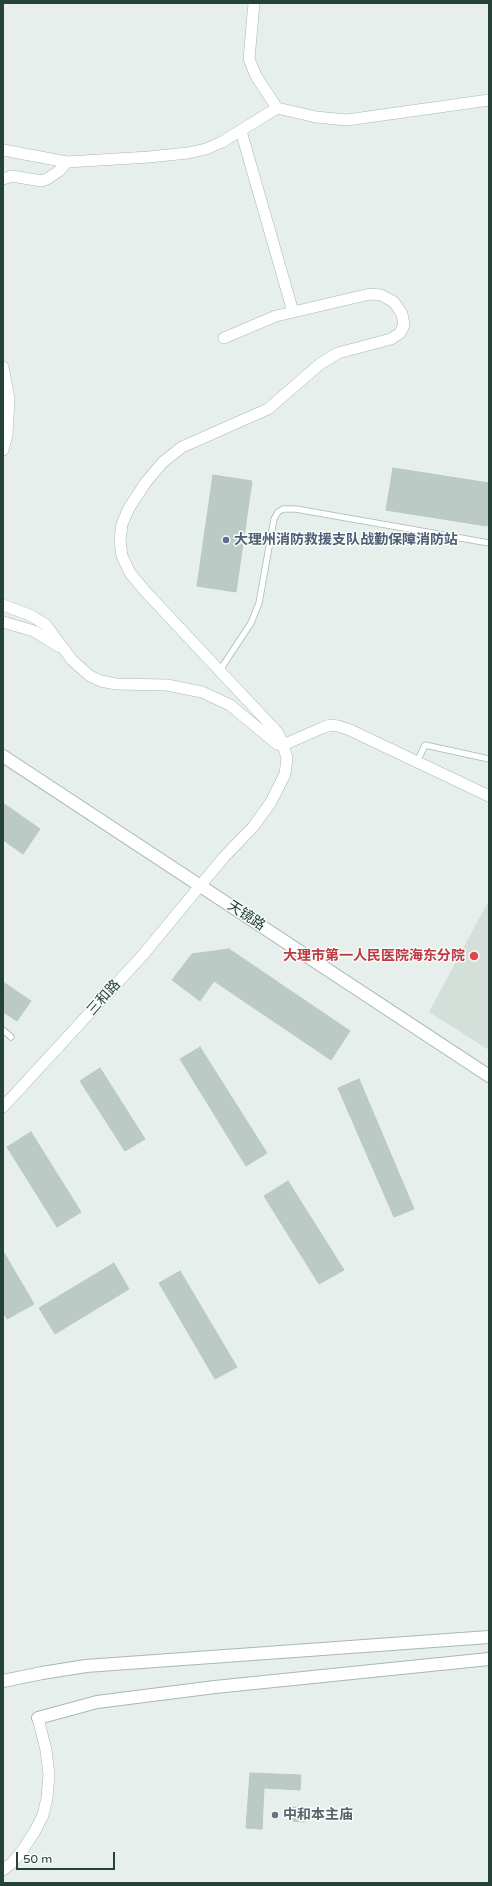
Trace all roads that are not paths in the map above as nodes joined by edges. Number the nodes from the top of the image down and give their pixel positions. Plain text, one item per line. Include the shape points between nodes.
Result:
1 (254, 3) edge
2 (489, 100) edge
3 (276, 108) junction
4 (241, 131) junction
5 (3, 150) edge
6 (67, 162) junction
7 (3, 178) edge
8 (293, 312) junction
9 (224, 338) dead end
10 (3, 367) edge
11 (3, 450) edge
12 (489, 543) edge
13 (3, 605) edge
14 (3, 622) edge
15 (64, 649) junction
16 (220, 670) junction
17 (283, 745) junction
18 (3, 756) edge
19 (489, 759) edge
20 (417, 762) junction
21 (489, 796) edge
22 (200, 886) junction
23 (3, 1030) edge
24 (11, 1037) dead end
25 (489, 1076) edge
26 (3, 1107) edge
27 (489, 1637) edge
28 (489, 1659) edge
29 (3, 1681) edge
30 (38, 1718) joint
31 (3, 1870) edge

1 - 3 street via 249,58 256,76
2 - 3 street via 347,120 316,117
3 - 4 street
4 - 6 street via 222,142 188,153
4 - 8 street
5 - 6 street
6 - 7 street via 47,179 12,176
8 - 9 street via 276,316
8 - 16 street via 346,298 381,295 394,302 402,314 404,324 400,333 391,339 338,353 320,364 268,408 182,447 163,462 146,482 122,524 122,556 130,573
10 - 11 street via 9,399 7,436
12 - 16 lane via 296,509 283,509 274,519 259,603 251,623
13 - 15 street via 32,616 46,625
14 - 15 street via 34,632
15 - 17 street via 83,671 101,681 116,684 167,685 216,697 230,705 277,744
16 - 17 street via 269,722
17 - 20 street via 330,725 338,726
17 - 22 street, 三和路 via 287,758 284,774 272,802
18 - 22 street, 天镜路
19 - 20 lane via 425,745
20 - 21 street
22 - 25 street, 天镜路
22 - 26 street, 三和路 via 142,956
23 - 24 lane
27 - 29 street via 86,1666
28 - 30 street via 97,1702
30 - 31 street via 49,1775 47,1798 43,1815 35,1831 22,1851

